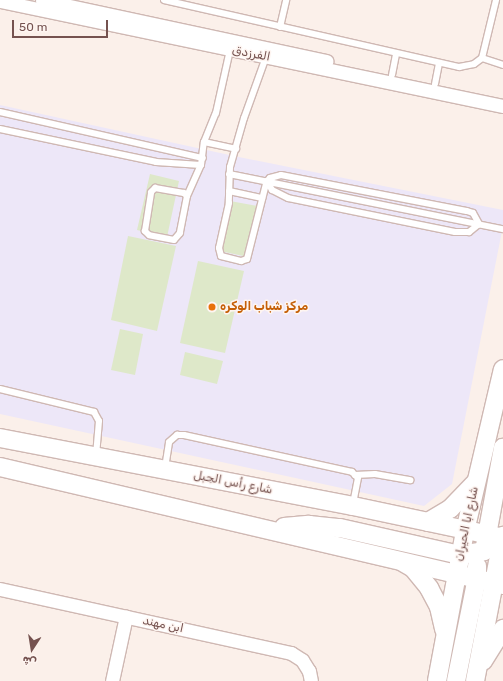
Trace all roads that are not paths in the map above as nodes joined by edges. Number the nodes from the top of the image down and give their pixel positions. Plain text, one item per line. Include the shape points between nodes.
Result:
1 (42, 0) edge
2 (164, 0) edge
3 (286, 0) edge
4 (496, 0) edge
5 (0, 1) edge
6 (86, 4) edge
7 (280, 27) junction
8 (230, 50) junction
9 (396, 54) junction
10 (266, 57) junction
11 (482, 58) junction
12 (439, 63) junction
13 (503, 65) edge
14 (392, 74) junction
15 (435, 84) junction
16 (503, 99) edge
17 (503, 106) edge
18 (0, 112) edge
19 (0, 129) edge
20 (205, 146) junction
21 (236, 149) junction
22 (203, 158) junction
23 (201, 165) junction
24 (229, 174) junction
25 (267, 181) junction
26 (229, 191) junction
27 (187, 196) junction
28 (262, 198) junction
29 (479, 224) junction
30 (503, 229) edge
31 (503, 369) edge
32 (0, 389) edge
33 (0, 438) edge
34 (503, 448) edge
35 (96, 455) junction
36 (0, 467) edge
37 (165, 470) junction
38 (26, 472) junction
39 (355, 475) junction
40 (0, 476) edge
41 (410, 480) dead end
42 (477, 481) junction
43 (353, 506) junction
44 (428, 522) junction
45 (265, 528) junction
46 (465, 531) junction
47 (489, 549) edge
48 (398, 559) junction
49 (456, 573) junction
50 (491, 582) edge
51 (0, 589) edge
52 (126, 616) junction
53 (503, 629) edge
54 (445, 638) junction
55 (476, 677) edge
56 (112, 681) edge
57 (311, 681) edge
58 (437, 681) edge
59 (456, 681) edge

1 - 6 street, الفرزدق
2 - 7 lane
3 - 7 lane
4 - 11 lane
5 - 8 street, الفرزدق
6 - 14 street, الفرزدق
7 - 9 lane
8 - 10 street, الفرزدق
8 - 20 lane via 216,113
9 - 12 lane
9 - 14 lane
10 - 17 street, الفرزدق
10 - 21 lane via 244,118
11 - 12 lane via 464,67
11 - 13 lane
12 - 15 lane
14 - 15 street, الفرزدق
15 - 16 street, الفرزدق
18 - 22 lane
19 - 23 lane via 156,162
20 - 21 lane
20 - 22 lane
21 - 24 lane
22 - 23 lane
23 - 27 lane
24 - 25 lane
24 - 26 lane
25 - 28 lane
25 - 29 lane
25 - 29 lane via 281,175 316,180 467,211 473,213
25 - 29 lane via 272,190 288,198 456,232 469,232
26 - 28 lane
26 - 28 lane via 219,248 221,256 228,259 241,261 249,256
27 - 27 lane via 182,192 153,189 146,233 171,240 177,238
29 - 30 lane
31 - 42 main road, شارع ابا الحيران
32 - 35 lane via 94,412 99,421
33 - 35 main road, شارع رأس الجبل
34 - 47 main road
35 - 37 main road, شارع رأس الجبل
36 - 38 main road
37 - 39 lane via 169,442 178,435 346,470
37 - 43 main road, شارع رأس الجبل
38 - 40 street
38 - 45 main road
39 - 41 lane via 375,474
39 - 43 lane via 358,483
42 - 44 main road via 450,509
42 - 46 main road, شارع ابا الحيران
43 - 44 main road, شارع رأس الجبل
44 - 46 main road, شارع رأس الجبل
45 - 47 main road via 309,525
45 - 48 main road
46 - 47 main road, شارع رأس الجبل
46 - 47 main road, شارع ابا الحيران
47 - 49 main road, شارع ابا الحيران
47 - 50 main road
48 - 49 main road
48 - 54 main road via 413,568 429,588 439,607
49 - 50 main road
49 - 54 main road, شارع ابا الحيران
50 - 55 main road
50 - 59 main road
51 - 52 street, ابن مهند
52 - 56 street
52 - 57 street, ابن مهند via 291,653 302,660 309,671
53 - 55 main road
54 - 58 main road, شارع ابا الحيران

